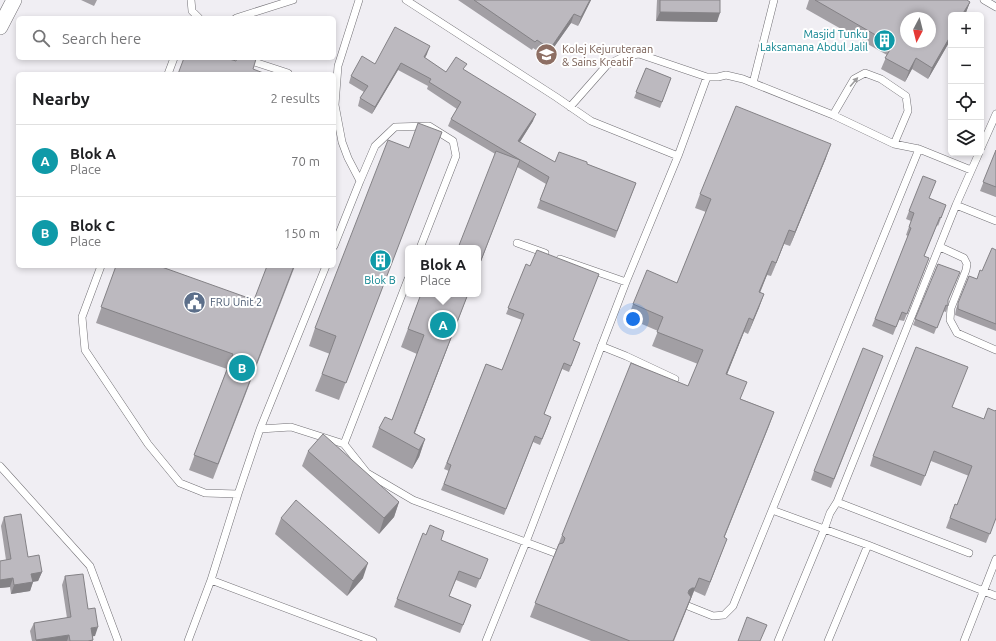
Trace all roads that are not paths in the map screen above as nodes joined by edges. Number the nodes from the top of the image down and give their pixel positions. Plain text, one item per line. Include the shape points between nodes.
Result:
1 (14, 0) edge
2 (191, 0) edge
3 (293, 0) edge
4 (359, 0) edge
5 (406, 0) edge
6 (774, 0) edge
7 (984, 0) edge
8 (996, 7) edge
9 (197, 16) edge
10 (243, 16) edge
11 (0, 27) edge
12 (173, 60) edge
13 (248, 60) edge
14 (169, 72) edge
15 (285, 72) edge
16 (707, 77) junction
17 (753, 83) junction
18 (570, 107) junction
19 (996, 114) edge
20 (833, 115) junction
21 (984, 141) edge
22 (894, 144) junction
23 (919, 149) junction
24 (678, 156) junction
25 (978, 156) edge
26 (971, 170) junction
27 (360, 181) junction
28 (956, 205) junction
29 (996, 221) edge
30 (336, 241) edge
31 (517, 244) dead end
32 (421, 245) edge
33 (940, 247) junction
34 (100, 268) edge
35 (325, 268) edge
36 (626, 282) junction
37 (405, 287) edge
38 (601, 346) junction
39 (996, 350) edge
40 (675, 379) edge
41 (260, 429) junction
42 (344, 444) junction
43 (0, 466) edge
44 (238, 494) junction
45 (837, 502) junction
46 (772, 510) junction
47 (824, 530) junction
48 (526, 542) junction
49 (868, 545) junction
50 (555, 553) edge
51 (969, 553) dead end
52 (996, 559) edge
53 (210, 580) junction
54 (984, 591) junction
55 (996, 596) edge
56 (688, 606) edge
57 (118, 641) edge
58 (188, 641) edge
59 (373, 641) edge
60 (486, 641) edge
61 (778, 641) edge
62 (828, 641) edge
63 (964, 641) edge

1 - 11 street
2 - 9 lane via 192,11
3 - 10 lane
4 - 27 lane via 338,66 336,105 342,142
5 - 18 lane
6 - 17 lane
7 - 8 lane
12 - 14 lane
13 - 15 lane
16 - 17 lane via 726,75
16 - 18 lane via 639,54 625,56 607,65
16 - 24 lane
17 - 20 lane
18 - 24 lane via 591,121
19 - 21 lane
20 - 22 lane
20 -> 22 lane via 854,79 865,73 881,79 906,96 908,111
22 - 23 lane
23 - 26 lane
23 - 46 lane
24 - 36 lane
25 - 26 lane
26 - 28 lane
27 - 30 lane
27 - 32 lane via 375,146 395,127 429,126 453,141 456,156
28 - 29 lane
28 - 33 lane
31 - 36 lane
33 - 39 lane via 964,258 967,264 951,308 950,320 957,333
33 - 45 lane
34 - 44 lane via 82,317 85,350 148,444 180,483 205,493
35 - 41 lane
36 - 38 lane
37 - 42 lane
38 - 40 lane
38 - 48 lane
41 - 42 lane via 291,427
41 - 44 lane
42 - 48 lane via 367,473 413,500
43 - 57 lane via 90,566
44 - 53 lane
45 - 47 lane
45 - 51 lane
46 - 47 lane
46 - 56 lane via 733,606 724,615 712,616
47 - 49 lane
47 - 61 lane
48 - 50 lane
48 - 60 lane
49 - 54 lane
49 - 62 lane
52 - 54 lane
53 - 58 lane
53 - 59 lane
54 - 55 lane
54 - 63 lane

